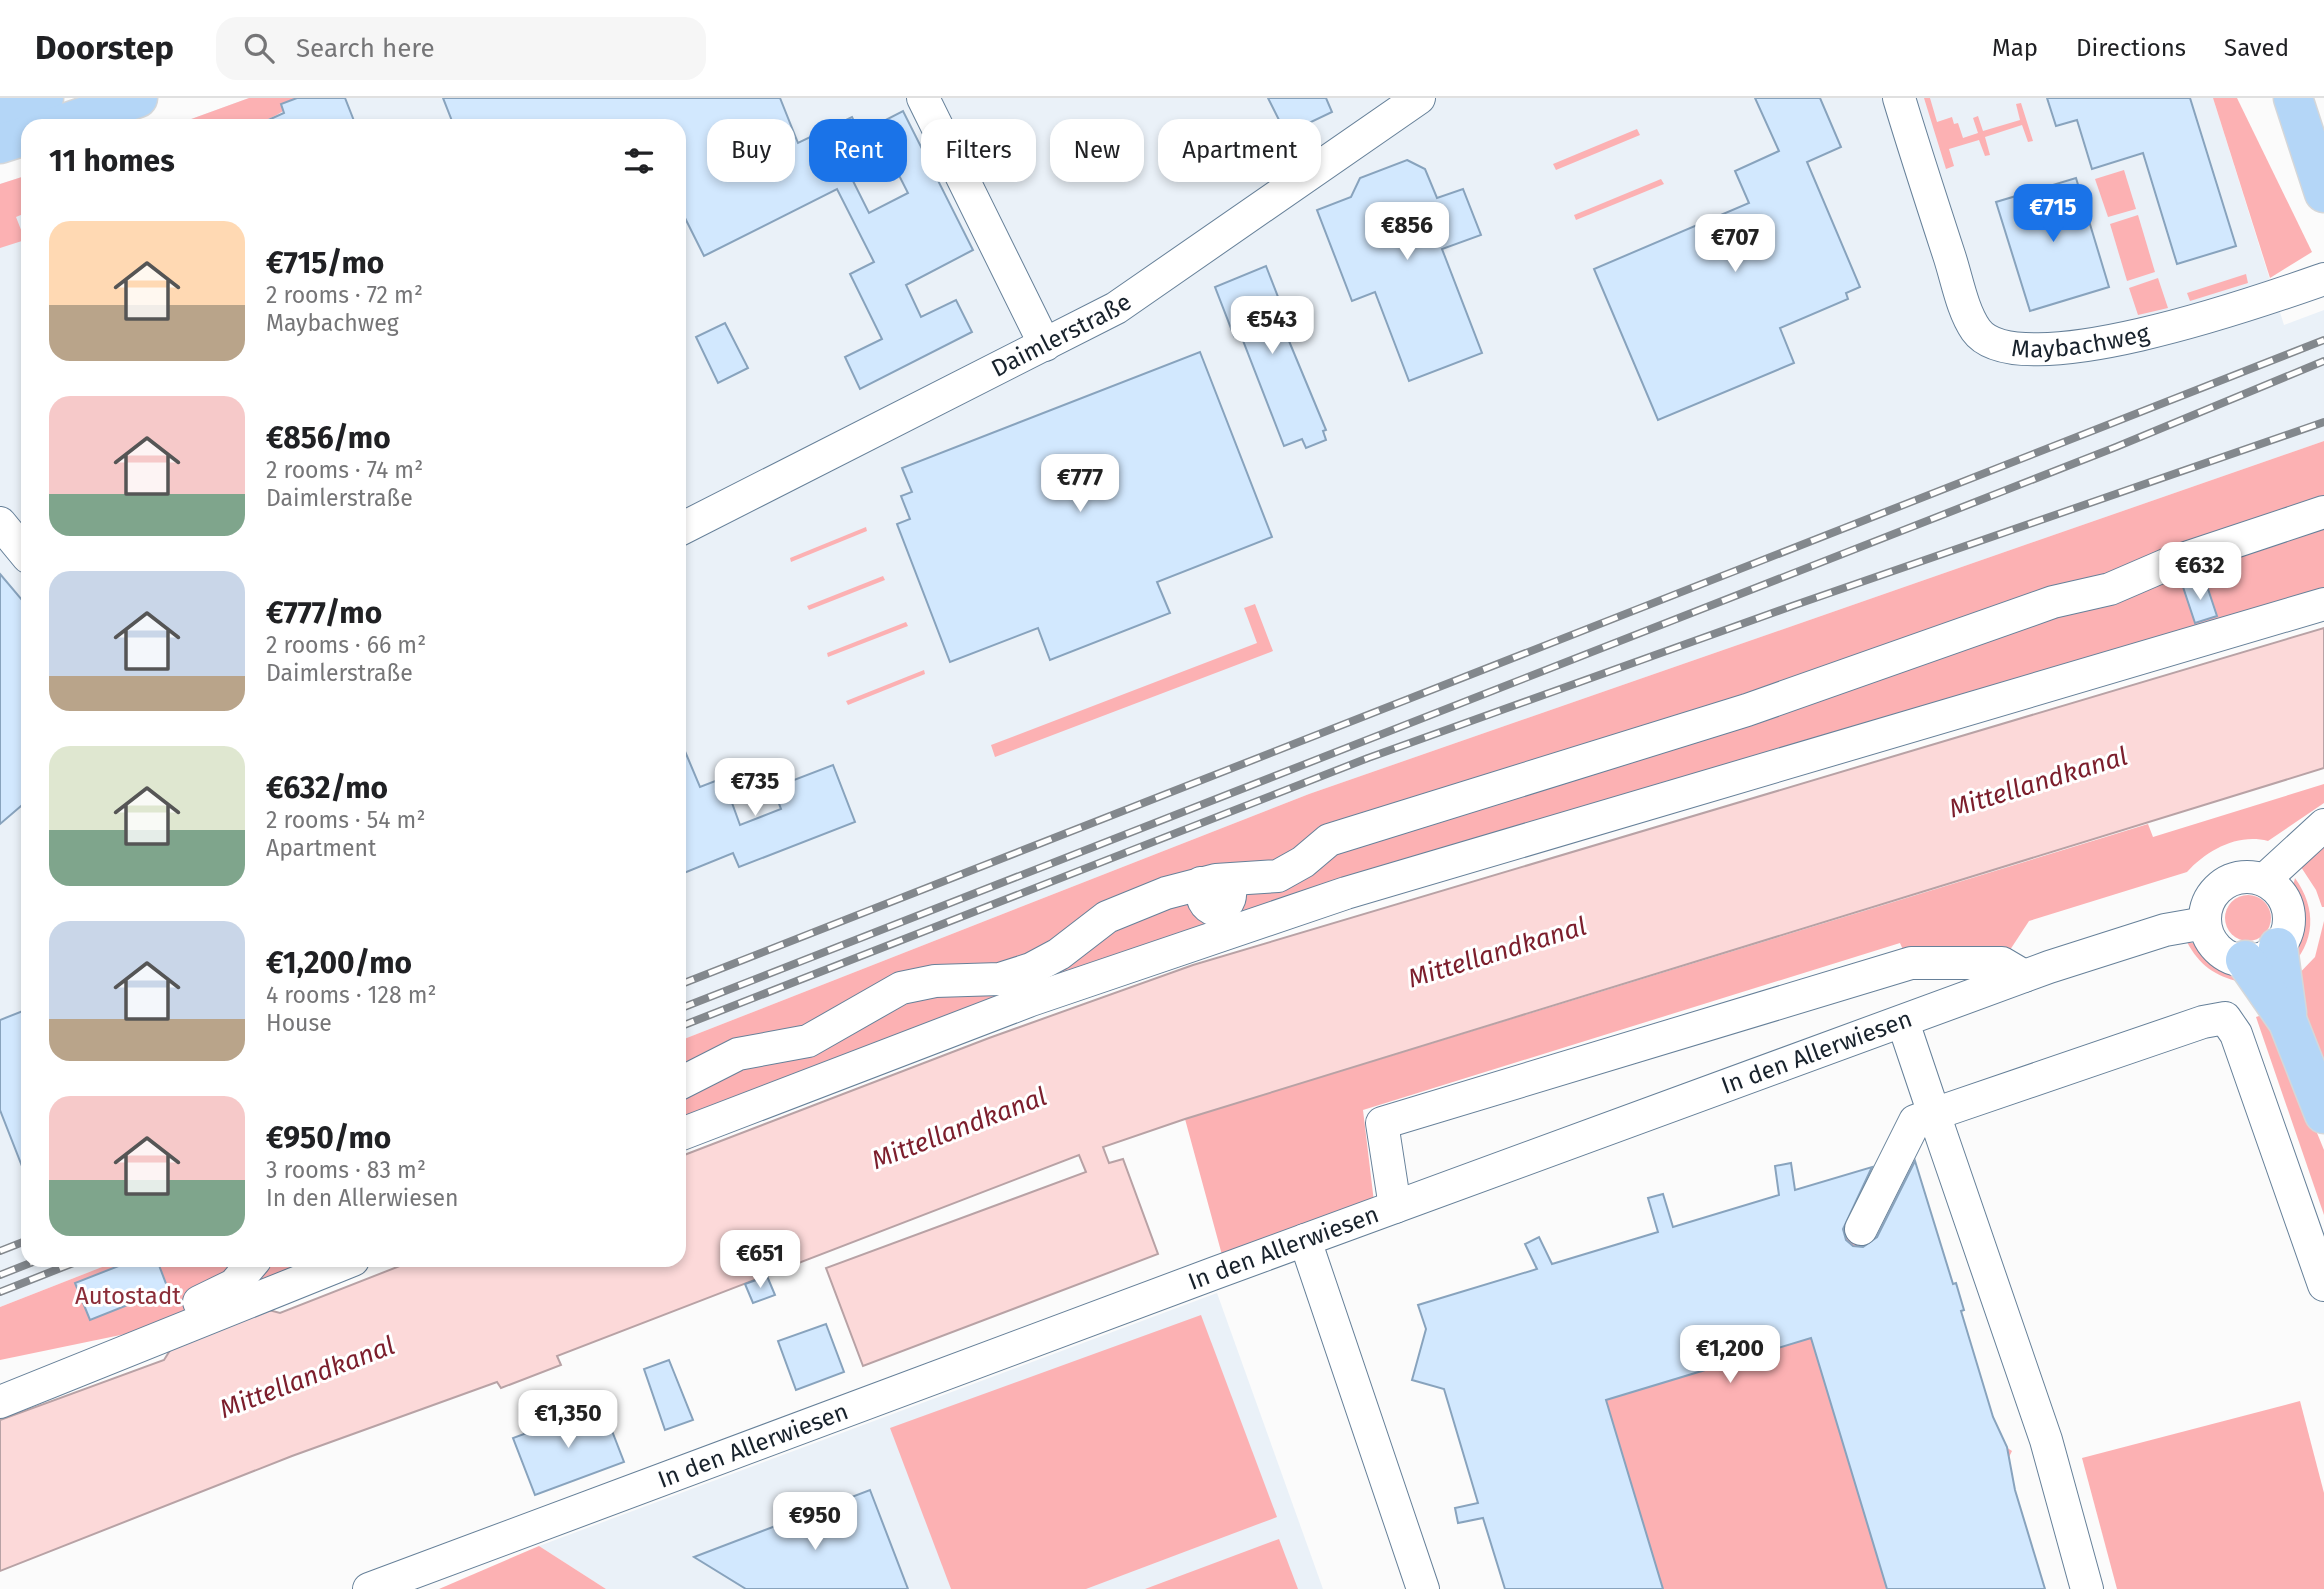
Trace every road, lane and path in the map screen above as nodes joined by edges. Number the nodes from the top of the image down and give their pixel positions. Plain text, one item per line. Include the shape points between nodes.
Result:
1 (44, 98) edge
2 (138, 98) edge
3 (923, 98) edge
4 (1419, 98) edge
5 (1899, 98) edge
6 (2287, 98) edge
7 (2293, 98) edge
8 (0, 111) edge
9 (76, 119) edge
10 (21, 137) edge
11 (2305, 140) junction
12 (0, 144) edge
13 (2324, 193) edge
14 (2324, 279) edge
15 (1045, 345) junction
16 (2324, 512) edge
17 (0, 523) edge
18 (686, 526) edge
19 (21, 548) edge
20 (2324, 604) edge
21 (2324, 825) edge
22 (2264, 880) junction
23 (2204, 923) junction
24 (2261, 954) junction
25 (2024, 976) junction
26 (2281, 1011) junction
27 (2225, 1018) junction
28 (1903, 1022) junction
29 (686, 1080) edge
30 (1934, 1114) junction
31 (2324, 1114) edge
32 (686, 1132) edge
33 (1395, 1207) junction
34 (1861, 1229) dead end
35 (1305, 1240) junction
36 (250, 1267) edge
37 (336, 1267) edge
38 (2324, 1285) edge
39 (172, 1311) dead end
40 (0, 1402) edge
41 (369, 1589) edge
42 (1423, 1589) edge
43 (2087, 1589) edge

1 - 8 main road
2 - 9 main road
3 - 15 street
4 - 15 street, Daimlerstraße via 1124,303
5 - 14 street, Maybachweg via 1960,290 1976,331 1987,341 2012,348 2146,335
6 - 11 main road
7 - 11 main road
10 - 12 main road
11 - 13 main road
15 - 18 street, Daimlerstraße
16 - 29 street via 2168,564 2110,589 2053,601 1746,710 1329,840 1278,876 1215,882 1166,893 1107,917 1059,954 1031,968 1000,979 935,981 901,988 808,1041 738,1054
17 - 19 street
20 - 32 street via 1346,894 1031,1000
21 - 22 street
22 - 23 street via 2242,877 2220,886 2208,902
22 - 24 street via 2282,895 2288,911 2287,932
23 - 24 street via 2219,950
23 - 25 street, In den Allerwiesen via 2127,941
24 - 26 main road
25 - 28 street, In den Allerwiesen
25 - 33 street via 2001,963 1911,963 1382,1123
26 - 27 street
26 - 31 main road
27 - 30 street
27 - 38 street via 2236,1034
28 - 30 street
28 - 33 street, In den Allerwiesen
30 - 34 street via 1915,1121
30 - 43 street via 2046,1440
33 - 35 street, In den Allerwiesen
35 - 41 street, In den Allerwiesen
35 - 42 street
36 - 39 street via 214,1297
37 - 40 street

